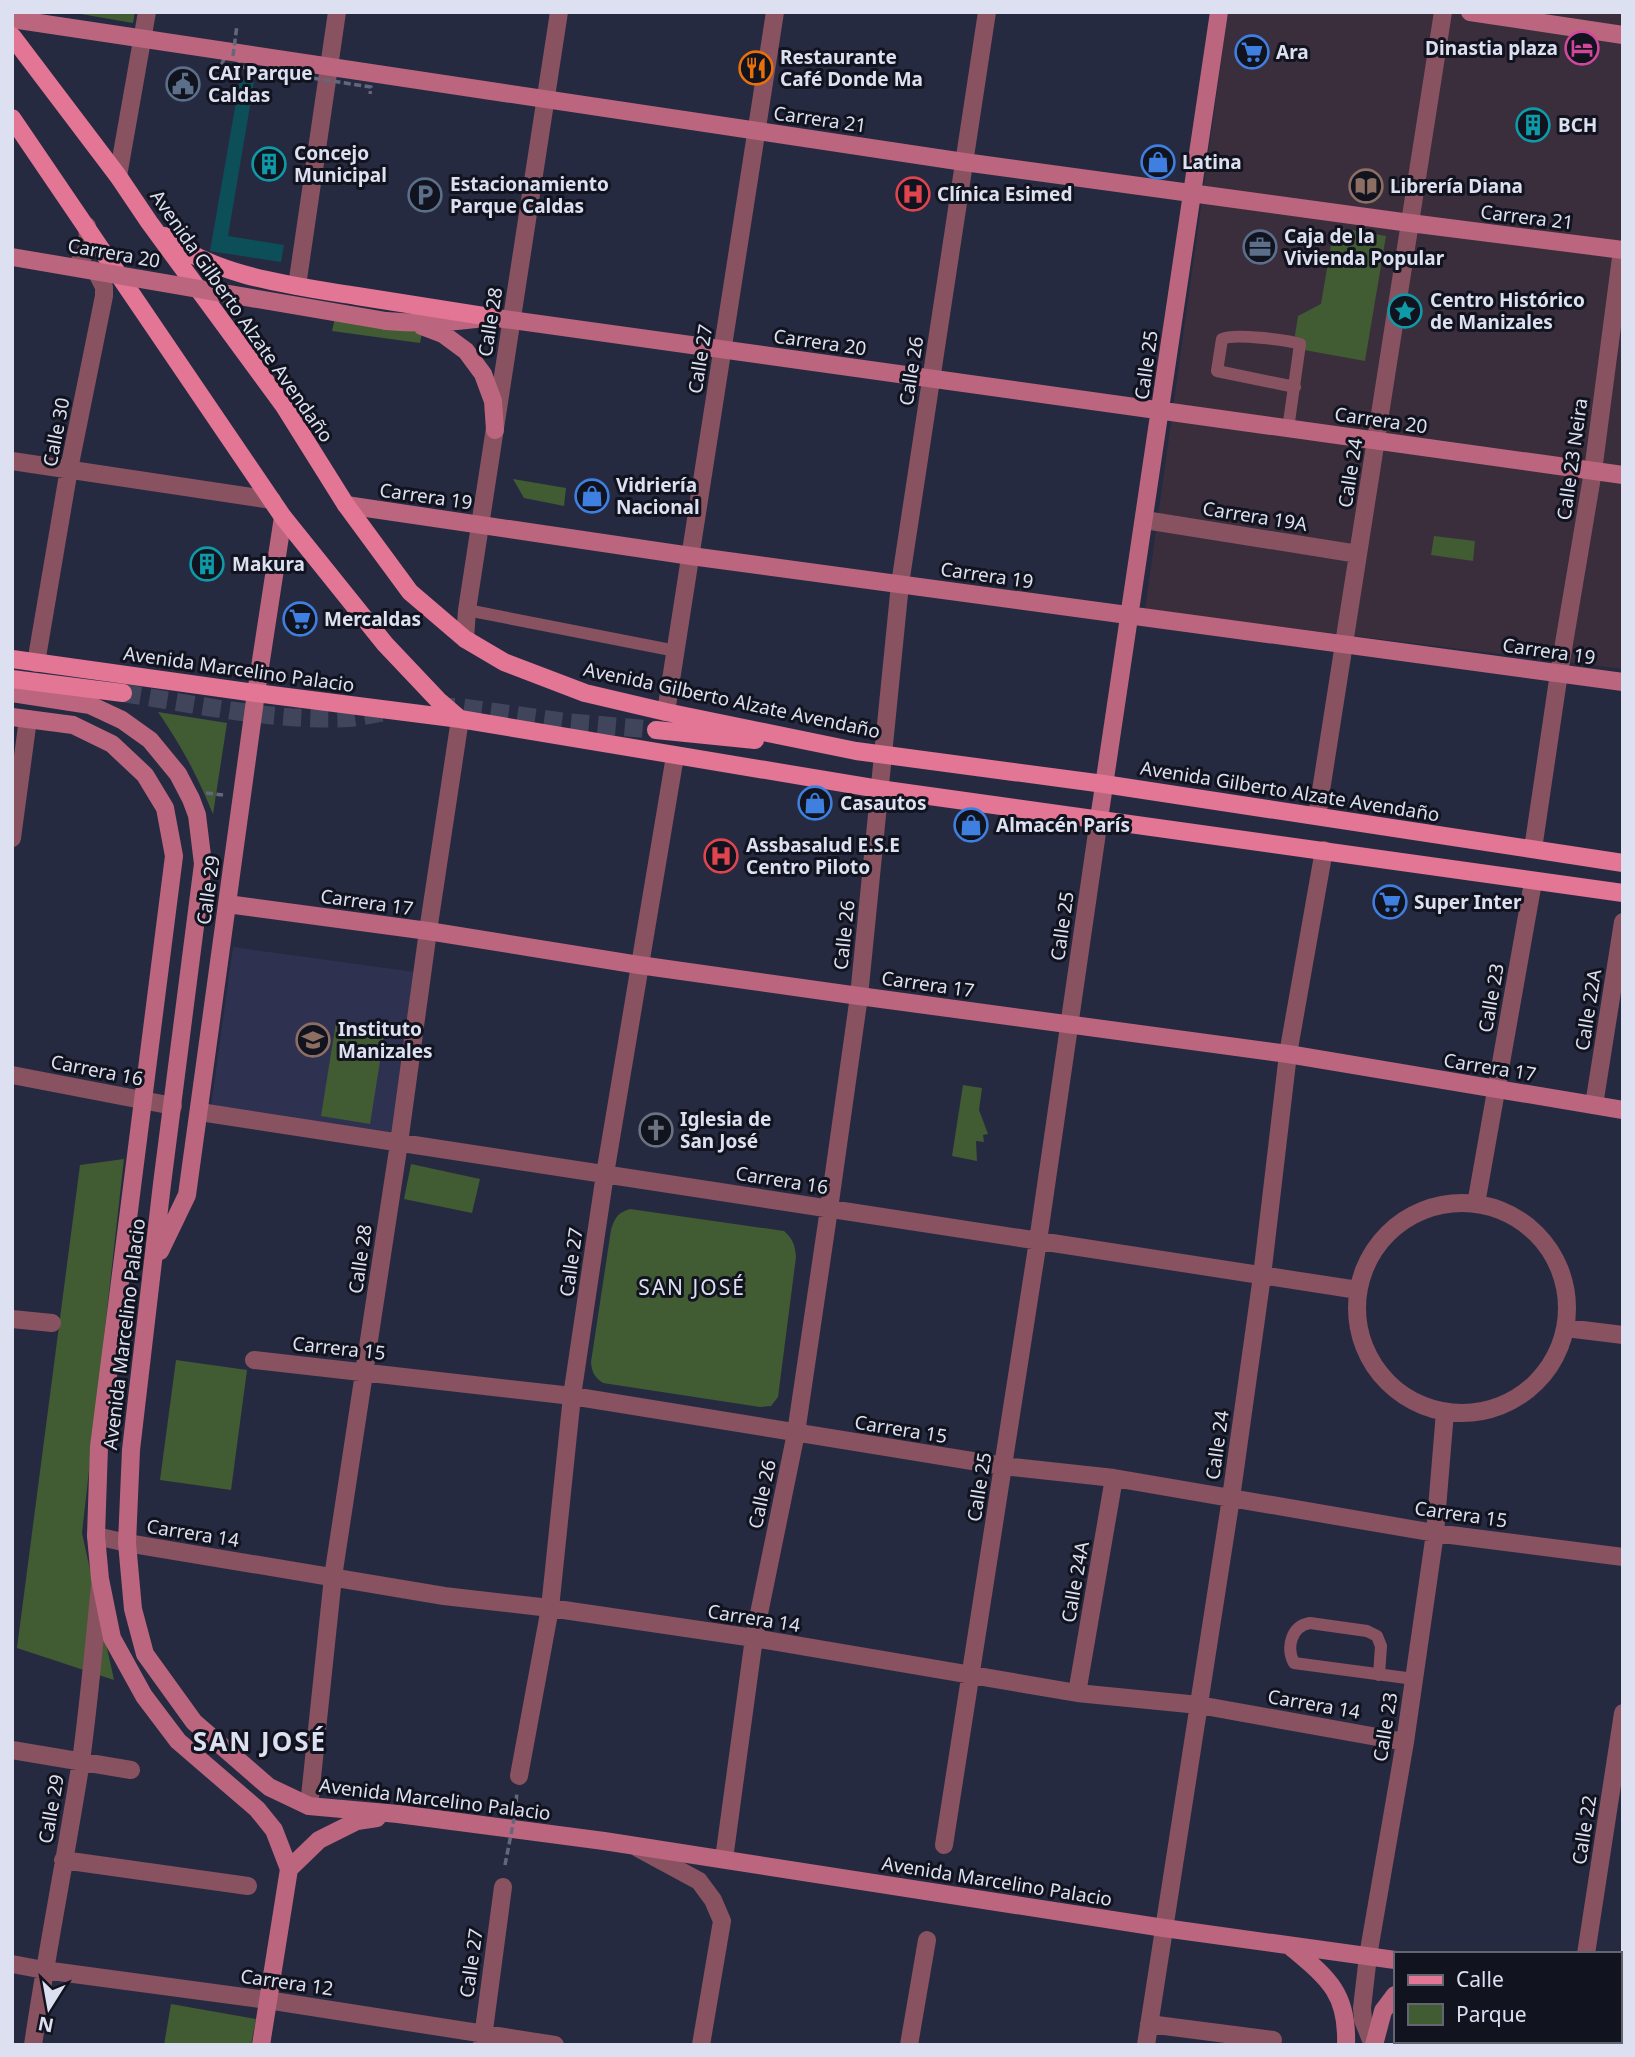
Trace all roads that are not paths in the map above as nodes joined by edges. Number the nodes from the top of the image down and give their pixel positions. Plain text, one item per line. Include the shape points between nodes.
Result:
1 (147, 12) edge
2 (337, 12) edge
3 (559, 12) edge
4 (775, 12) edge
5 (987, 12) edge
6 (1219, 12) edge
7 (1443, 12) edge
8 (1470, 12) edge
9 (18, 20) edge
10 (1623, 35) edge
11 (12, 36) edge
12 (143, 38) junction
13 (328, 66) junction
14 (546, 99) junction
15 (12, 118) edge
16 (757, 131) junction
17 (964, 162) junction
18 (118, 176) junction
19 (1192, 193) junction
20 (149, 222) junction
21 (1410, 223) junction
22 (87, 226) junction
23 (1622, 250) edge
24 (12, 255) edge
25 (77, 265) junction
26 (297, 286) junction
27 (490, 317) junction
28 (512, 320) junction
29 (416, 324) junction
30 (723, 349) junction
31 (931, 379) junction
32 (1295, 387) junction
33 (1161, 411) junction
34 (1288, 429) junction
35 (495, 430) junction
36 (1376, 441) junction
37 (12, 461) edge
38 (69, 469) junction
39 (1592, 471) junction
40 (1623, 475) edge
41 (272, 500) junction
42 (346, 505) junction
43 (283, 517) junction
44 (1145, 520) junction
45 (481, 525) junction
46 (1358, 554) junction
47 (691, 555) junction
48 (900, 584) junction
49 (467, 610) junction
50 (1131, 615) junction
51 (465, 639) junction
52 (1344, 644) junction
53 (676, 651) junction
54 (12, 659) edge
55 (36, 663) junction
56 (1559, 673) junction
57 (12, 679) edge
58 (1623, 682) edge
59 (12, 693) edge
60 (123, 693) tunnel mouth
61 (256, 693) junction
62 (666, 712) junction
63 (20, 718) edge
64 (460, 719) junction
65 (656, 730) tunnel mouth
66 (856, 751) junction
67 (882, 754) junction
68 (675, 756) junction
69 (1104, 783) junction
70 (879, 789) junction
71 (1317, 816) junction
72 (1099, 819) junction
73 (12, 838) edge
74 (1533, 849) junction
75 (1324, 850) junction
76 (1623, 863) edge
77 (1533, 882) junction
78 (1623, 893) edge
79 (227, 904) junction
80 (1623, 922) edge
81 (428, 931) junction
82 (639, 965) junction
83 (859, 996) junction
84 (1069, 1024) junction
85 (1288, 1054) junction
86 (12, 1075) edge
87 (1496, 1090) junction
88 (143, 1100) junction
89 (173, 1105) junction
90 (1594, 1105) junction
91 (1623, 1110) edge
92 (200, 1112) junction
93 (399, 1143) junction
94 (605, 1174) junction
95 (1476, 1204) junction
96 (830, 1209) junction
97 (1038, 1241) junction
98 (154, 1264) junction
99 (1262, 1276) junction
100 (1358, 1290) junction
101 (12, 1319) edge
102 (52, 1323) dead end
103 (1566, 1328) junction
104 (1623, 1335) edge
105 (254, 1360) dead end
106 (365, 1371) junction
107 (572, 1396) junction
108 (1445, 1412) junction
109 (796, 1433) junction
110 (1003, 1466) junction
111 (1114, 1478) junction
112 (1231, 1498) junction
113 (1435, 1533) junction
114 (96, 1536) junction
115 (127, 1543) junction
116 (1623, 1557) edge
117 (332, 1577) junction
118 (100, 1579) junction
119 (550, 1608) junction
120 (754, 1638) junction
121 (1379, 1675) junction
122 (972, 1676) junction
123 (1414, 1679) junction
124 (1077, 1693) junction
125 (1199, 1705) junction
126 (1623, 1713) edge
127 (1405, 1742) junction
128 (12, 1750) edge
129 (80, 1763) junction
130 (131, 1770) dead end
131 (519, 1776) dead end
132 (309, 1806) junction
133 (398, 1814) junction
134 (944, 1845) dead end
135 (634, 1846) junction
136 (724, 1859) junction
137 (63, 1860) junction
138 (289, 1869) junction
139 (248, 1886) dead end
140 (503, 1886) dead end
141 (1164, 1928) junction
142 (927, 1940) dead end
143 (1289, 1946) junction
144 (1586, 1952) edge
145 (1368, 1956) junction
146 (1394, 1960) edge
147 (12, 1964) edge
148 (44, 1970) junction
149 (1394, 1996) edge
150 (267, 2000) junction
151 (1149, 2024) junction
152 (482, 2039) edge
153 (1273, 2040) dead end
154 (33, 2045) edge
155 (261, 2045) edge
156 (555, 2045) edge
157 (701, 2045) edge
158 (908, 2045) edge
159 (1146, 2045) edge
160 (1346, 2045) edge
161 (1373, 2045) edge

1 - 12 street
2 - 13 street
3 - 14 street, Calle 28
4 - 16 street, Calle 27
5 - 17 street, Calle 26
6 - 19 main road, Calle 25
7 - 21 street, Calle 24
8 - 10 main road
9 - 12 main road, Carrera 21
11 - 18 main road, Avenida Gilberto Alzate Avendaño
12 - 13 main road, Carrera 21
12 - 18 street
13 - 14 main road, Carrera 21
13 - 26 street
14 - 16 main road, Carrera 21
14 - 28 street, Calle 28
15 - 22 main road
16 - 17 main road, Carrera 21
16 - 30 street, Calle 27
17 - 19 main road, Carrera 21
17 - 31 street, Calle 26
18 - 20 main road, Avenida Gilberto Alzate Avendaño
19 - 21 main road, Carrera 21
19 - 33 main road, Calle 25
20 - 26 main road via 177,247 219,267
20 - 42 main road, Avenida Gilberto Alzate Avendaño via 284,406
21 - 23 main road, Carrera 21
21 - 36 street, Calle 24
22 - 25 street via 87,248
22 - 41 main road
23 - 39 street, Calle 23 Neira
24 - 25 street, Carrera 20
24 - 29 main road, Carrera 20, bridge
25 - 38 street, Calle 30 via 96,271 104,296
26 - 27 main road
27 - 28 main road, Carrera 20
27 - 29 main road, Carrera 20
28 - 30 main road, Carrera 20
28 - 35 street, Calle 28
29 - 35 main road via 443,334 466,351 483,374 493,401
30 - 31 main road, Carrera 20
30 - 47 street, Calle 27
31 - 33 main road, Carrera 20
31 - 48 street, Calle 26
32 - 32 lane via 1299,343 1239,336 1223,339 1216,371
32 - 34 lane
33 - 34 main road, Carrera 20
33 - 44 main road, Calle 25
34 - 36 main road, Carrera 20
35 - 45 street, Calle 28
36 - 39 main road, Carrera 20
36 - 46 street, Calle 24
37 - 38 street
38 - 41 street
38 - 55 street, Calle 30
39 - 40 main road, Carrera 20
39 - 56 street, Calle 23 Neira
41 - 43 main road
42 - 45 main road, Carrera 19
42 - 51 main road, Avenida Gilberto Alzate Avendaño via 410,592
43 - 61 main road, Calle 29
43 - 64 main road via 385,643
44 - 46 street, Carrera 19A
44 - 50 main road, Calle 25
45 - 47 main road, Carrera 19
45 - 49 street, Calle 28
46 - 52 street, Calle 24
47 - 48 main road, Carrera 19
47 - 53 street, Calle 27
48 - 50 main road, Carrera 19
48 - 67 street, Calle 26
49 - 51 street, Calle 28
49 - 53 lane
50 - 52 main road, Carrera 19
50 - 69 main road, Calle 25
51 - 62 main road, Avenida Gilberto Alzate Avendaño via 504,662 585,693
52 - 56 main road, Carrera 19
52 - 71 street, Calle 24
53 - 62 street, Calle 27
54 - 55 main road, Avenida Marcelino Palacio
55 - 61 main road, Avenida Marcelino Palacio
56 - 58 main road, Carrera 19
56 - 74 street
57 - 60 main road, Avenida Marcelino Palacio
59 - 89 main road, Avenida Marcelino Palacio via 90,705 122,720 150,740 178,774 191,799 203,864
61 - 64 main road, Avenida Marcelino Palacio
61 - 79 main road, Calle 29
62 - 66 main road, Avenida Gilberto Alzate Avendaño
63 - 73 street
63 - 88 main road, Avenida Marcelino Palacio via 73,725 112,744 145,775 165,808 174,856
64 - 68 main road
64 - 81 street, Calle 28
65 - 66 main road
66 - 67 main road, Avenida Gilberto Alzate Avendaño
67 - 69 main road, Avenida Gilberto Alzate Avendaño
67 - 70 street, Calle 26
68 - 70 main road
68 - 82 street, Calle 27
69 - 71 main road, Avenida Gilberto Alzate Avendaño
69 - 72 main road, Calle 25
70 - 72 main road
70 - 83 street, Calle 26
71 - 74 main road, Avenida Gilberto Alzate Avendaño
72 - 75 main road
72 - 84 street, Calle 25
74 - 76 main road, Avenida Gilberto Alzate Avendaño
75 - 77 main road
75 - 85 street, Calle 24
77 - 78 main road
77 - 87 street, Calle 23
79 - 81 main road, Carrera 17
79 - 92 main road, Calle 29
80 - 90 street, Calle 22A
81 - 82 main road, Carrera 17
81 - 93 street, Calle 28
82 - 83 main road, Carrera 17
82 - 94 street, Calle 27
83 - 84 main road, Carrera 17
83 - 96 street, Calle 26
84 - 85 main road, Carrera 17
84 - 97 street, Calle 25
85 - 87 main road, Carrera 17
85 - 99 street, Calle 24
86 - 88 street, Carrera 16
87 - 90 main road, Carrera 17
87 - 95 street, Calle 23
88 - 89 street, Carrera 16
88 - 114 main road, Avenida Marcelino Palacio via 99,1447
89 - 98 main road, Avenida Marcelino Palacio
90 - 91 main road, Carrera 17
92 - 93 street, Carrera 16
92 - 98 main road, Calle 29 via 187,1195
93 - 94 street, Carrera 16
93 - 106 street, Calle 28
94 - 96 street, Carrera 16
94 - 107 street, Calle 27
95 - 100 street via 1444,1204 1413,1215 1387,1234 1368,1260
95 - 103 street via 1509,1214 1537,1234 1557,1261 1567,1294
96 - 97 street, Carrera 16
96 - 109 street, Calle 26
97 - 99 street, Carrera 16
97 - 110 street, Calle 25
98 - 115 main road, Avenida Marcelino Palacio via 131,1450
99 - 100 street, Carrera 16
99 - 112 street, Calle 24
100 - 108 street via 1359,1332 1376,1369 1406,1398
101 - 102 street
103 - 104 street
103 - 108 street via 1543,1377 1523,1395 1472,1413
105 - 106 street, Carrera 15
106 - 107 street, Carrera 15
106 - 117 street, Calle 28
107 - 109 street, Carrera 15
107 - 119 street, Calle 27
108 - 113 street, Calle 23
109 - 110 street, Carrera 15
109 - 120 street, Calle 26
110 - 111 street, Carrera 15
110 - 122 street, Calle 25
111 - 112 street, Carrera 15
111 - 124 street, Calle 24A
112 - 113 street, Carrera 15
112 - 125 street, Calle 24
113 - 116 street, Carrera 15
113 - 123 street, Calle 23
114 - 115 street, Carrera 14
114 - 118 main road, Avenida Marcelino Palacio
115 - 117 street, Carrera 14
115 - 132 main road, Avenida Marcelino Palacio via 133,1609 145,1654 194,1722 269,1787
117 - 119 street, Carrera 14
117 - 132 street, Calle 28
118 - 129 street, Calle 29
118 - 138 main road, Avenida Marcelino Palacio via 112,1638 144,1696 178,1741 257,1809 274,1830
119 - 120 street, Carrera 14
119 - 131 street, Calle 27
120 - 122 street, Carrera 14
120 - 136 street, Calle 26
121 - 121 lane via 1294,1663 1294,1632 1310,1623 1377,1636
121 - 123 lane
122 - 124 street, Carrera 14
122 - 134 street, Calle 25
123 - 127 street, Calle 23
124 - 125 street, Carrera 14
125 - 127 street, Carrera 14
125 - 141 street, Calle 24
126 - 144 street, Calle 22
127 - 145 street, Calle 23
128 - 129 street
129 - 130 street
129 - 137 street, Calle 29
132 - 133 main road, Avenida Marcelino Palacio
133 - 135 main road, Avenida Marcelino Palacio
133 - 138 main road via 357,1821 320,1839
135 - 136 main road, Avenida Marcelino Palacio
135 - 157 street via 699,1881 722,1922
136 - 141 main road, Avenida Marcelino Palacio
137 - 139 street
137 - 148 street, Calle 29
138 - 150 main road
140 - 152 street, Calle 27
141 - 143 main road, Avenida Marcelino Palacio
141 - 151 street, Calle 24
142 - 158 street
143 - 145 main road, Avenida Marcelino Palacio
143 - 160 main road via 1320,1971 1341,2001
145 - 146 main road, Avenida Marcelino Palacio
145 - 161 street, Calle 23 via 1362,2008
147 - 148 street, Carrera 12
148 - 150 street, Carrera 12
148 - 154 street, Calle 29
149 - 161 main road via 1383,2011
150 - 152 street, Carrera 12
150 - 155 main road
151 - 153 street
151 - 159 street, Calle 24
152 - 156 street, Carrera 12

